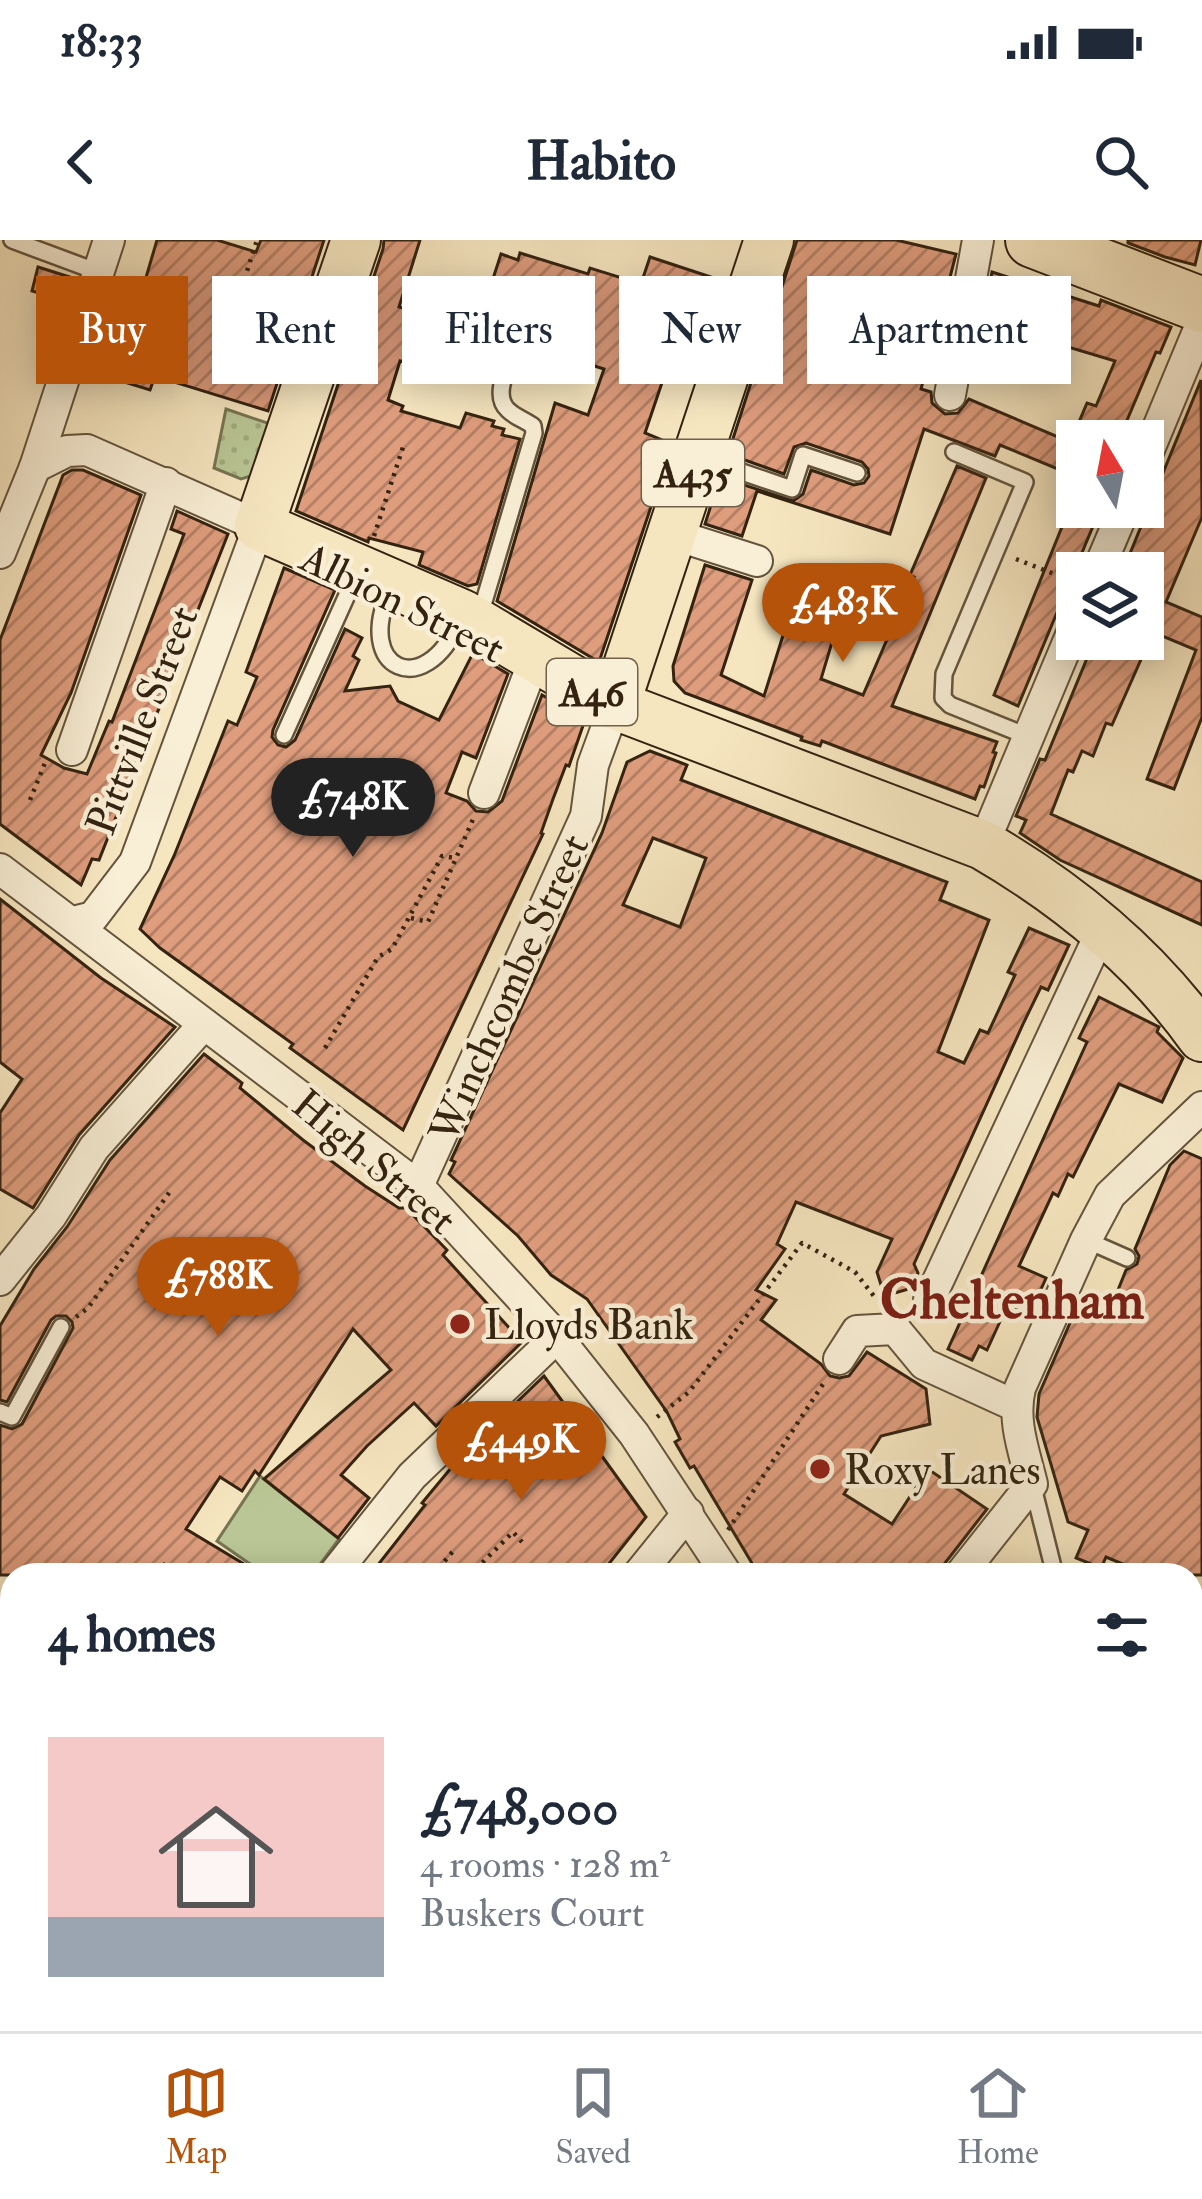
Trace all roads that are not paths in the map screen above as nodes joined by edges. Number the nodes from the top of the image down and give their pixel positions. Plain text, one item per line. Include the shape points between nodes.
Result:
1 (12, 240) edge
2 (109, 240) edge
3 (356, 240) edge
4 (769, 240) edge
5 (978, 240) edge
6 (1033, 240) edge
7 (98, 272) junction
8 (1202, 305) edge
9 (1202, 322) edge
10 (504, 384) edge
11 (60, 391) junction
12 (950, 394) dead end
13 (1161, 420) edge
14 (87, 450) junction
15 (954, 452) dead end
16 (698, 457) junction
17 (35, 466) junction
18 (857, 473) dead end
19 (166, 483) junction
20 (259, 526) junction
21 (672, 534) junction
22 (0, 553) edge
23 (757, 561) dead end
24 (372, 577) junction
25 (466, 620) junction
26 (1060, 660) edge
27 (534, 662) junction
28 (615, 706) junction
29 (284, 735) dead end
30 (1027, 736) junction
31 (72, 750) road end
32 (484, 793) road end
33 (983, 845) junction
34 (0, 869) edge
35 (74, 922) junction
36 (1103, 928) junction
37 (1198, 1020) edge
38 (204, 1024) junction
39 (1202, 1107) edge
40 (418, 1186) junction
41 (1087, 1240) junction
42 (1127, 1258) dead end
43 (0, 1280) edge
44 (929, 1300) dead end
45 (61, 1327) road end
46 (557, 1337) junction
47 (839, 1359) road end
48 (1016, 1406) junction
49 (0, 1412) edge
50 (1032, 1484) junction
51 (688, 1513) junction
52 (343, 1563) edge
53 (648, 1563) edge
54 (719, 1563) edge
55 (969, 1563) edge
56 (1052, 1563) edge

1 - 7 lane
2 - 7 street
3 - 20 main road
4 - 16 main road, Winchcombe Street / A435
5 - 12 street
6 - 8 highway
7 - 11 street
9 - 13 street
10 - 25 lane via 501,403 534,433
11 - 14 street
11 - 17 street
14 - 17 street
14 - 19 street, Albion Street
15 - 30 lane via 1025,482 944,674 943,698
16 - 18 lane via 792,489 803,455
16 - 21 main road, Winchcombe Street / A435
17 - 22 street
19 - 20 street, Albion Street
19 - 31 street
20 - 24 main road, Albion Street / A46
20 - 35 street, Pittville Street via 135,862 93,917
21 - 23 street
21 - 28 main road, Winchcombe Street / A435
24 - 25 main road, Albion Street / A46
24 - 25 lane via 380,638 399,667 428,662
24 - 29 lane
25 - 27 main road, Albion Street / A46
26 - 30 street
27 - 28 main road, Albion Street / A46
27 - 32 street
28 - 33 main road, Albion Street / A46
28 - 33 lane, Albion Street via 906,825
28 - 40 street, Winchcombe Street via 593,765 586,816
30 - 33 street
33 - 36 main road, Albion Street / A46
34 - 35 street, High Street
35 - 38 street, High Street
36 - 37 main road, Albion Street / A46
36 - 44 street
38 - 40 street, High Street
38 - 43 street via 94,1148
39 - 41 street via 1110,1195
40 - 46 street, High Street
41 - 42 lane
41 - 48 street
45 - 49 lane via 12,1417
46 - 51 street, High Street
46 - 52 street via 412,1476
47 - 48 street via 857,1331 896,1329 924,1364
48 - 50 street
50 - 55 street
50 - 56 lane
51 - 53 street
51 - 54 street, High Street

